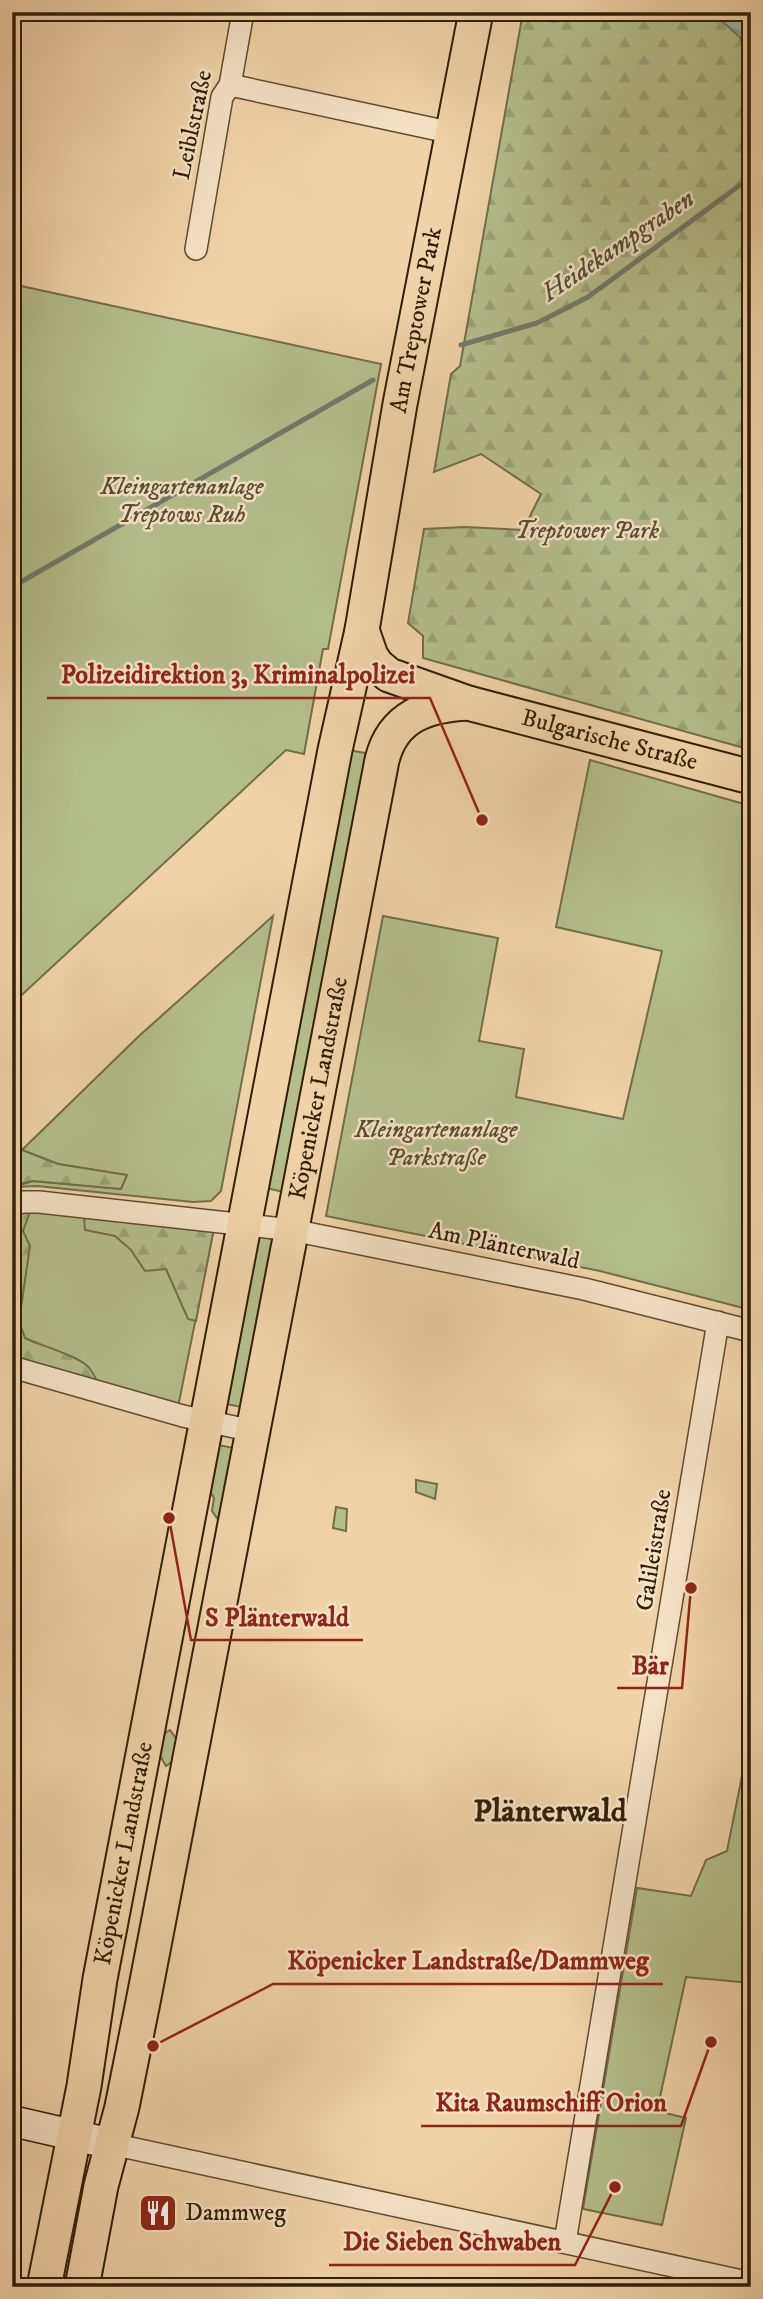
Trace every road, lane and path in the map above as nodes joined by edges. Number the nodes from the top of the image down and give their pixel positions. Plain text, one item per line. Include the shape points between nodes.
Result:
1 (243, 12) edge
2 (476, 12) edge
3 (230, 85) junction
4 (453, 133) junction
5 (196, 249) dead end
6 (362, 630) junction
7 (468, 704) junction
8 (386, 746) joint
9 (751, 777) edge
10 (12, 1206) edge
11 (244, 1224) junction
12 (292, 1230) junction
13 (718, 1322) junction
14 (751, 1331) edge
15 (12, 1367) edge
16 (206, 1422) junction
17 (253, 1431) junction
18 (12, 2122) edge
19 (74, 2135) junction
20 (112, 2144) junction
21 (565, 2242) junction
22 (751, 2283) edge
23 (44, 2287) edge
24 (82, 2287) edge

1 - 3 street, Leiblstraße
2 - 4 main road, Am Treptower Park
3 - 4 street
3 - 5 street, Leiblstraße via 222,97
4 - 6 main road, Am Treptower Park
6 - 7 main road, Bulgarische Straße via 371,656 389,675
6 - 11 main road, Köpenicker Landstraße
7 - 8 main road, Bulgarische Straße via 420,712 402,723
7 - 9 main road, Bulgarische Straße
8 - 12 main road, Köpenicker Landstraße
10 - 11 street via 39,1202
11 - 12 street, Am Plänterwald
11 - 16 main road, Köpenicker Landstraße
12 - 13 street, Am Plänterwald via 584,1289
12 - 17 main road, Köpenicker Landstraße
13 - 14 street, Am Plänterwald
13 - 21 street, Galileistraße
15 - 16 street
16 - 17 street
16 - 19 main road, Köpenicker Landstraße
17 - 20 main road, Köpenicker Landstraße
18 - 19 street
19 - 20 street
19 - 23 main road, Köpenicker Landstraße
20 - 21 street
20 - 24 main road, Köpenicker Landstraße
21 - 22 street

